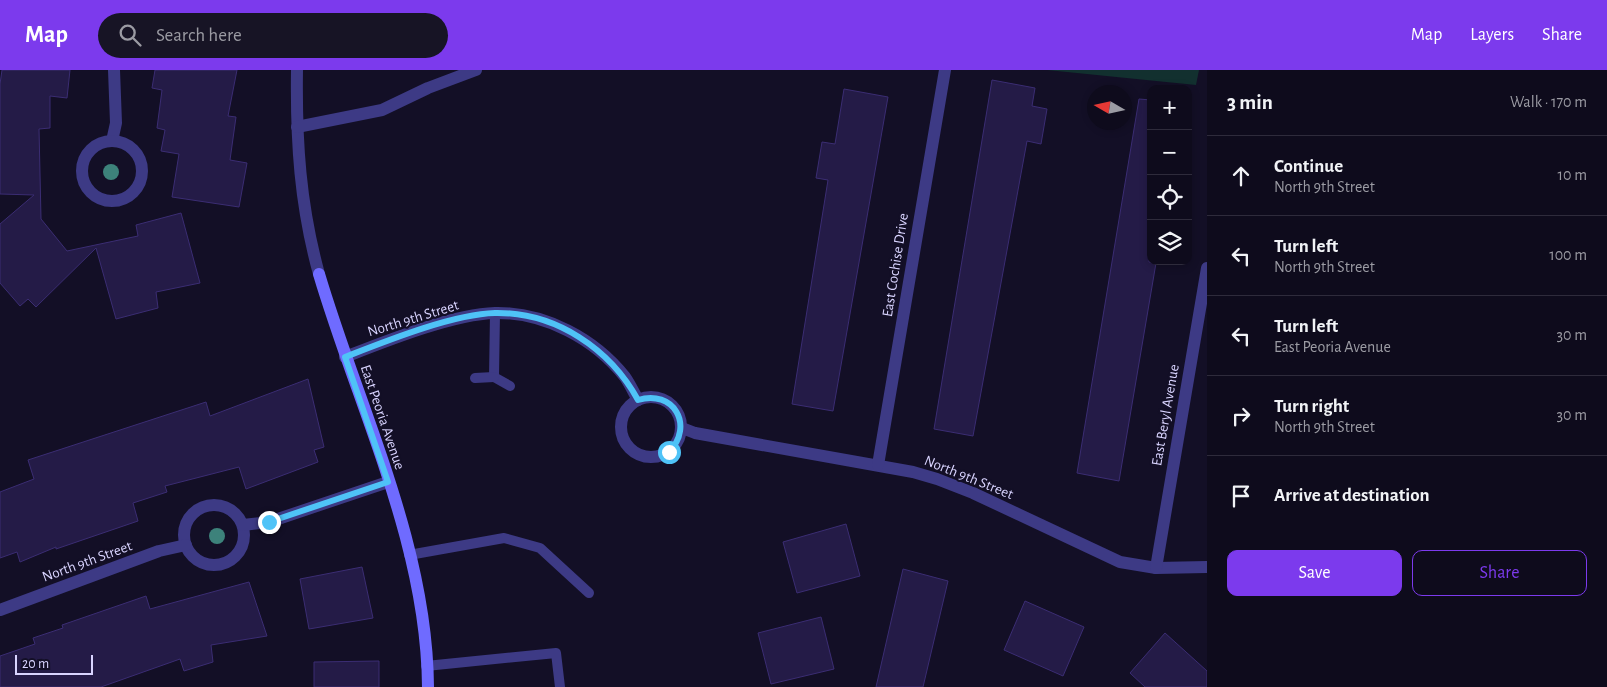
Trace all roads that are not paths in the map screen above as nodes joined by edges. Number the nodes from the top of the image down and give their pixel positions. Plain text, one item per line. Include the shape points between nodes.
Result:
1 (114, 70) edge
2 (296, 70) edge
3 (476, 70) edge
4 (945, 70) edge
5 (297, 126) junction
6 (112, 141) junction
7 (1207, 268) edge
8 (495, 313) junction
9 (345, 357) junction
10 (494, 377) junction
11 (475, 378) dead end
12 (510, 386) dead end
13 (638, 400) junction
14 (682, 428) junction
15 (878, 465) junction
16 (388, 482) junction
17 (243, 525) junction
18 (186, 545) junction
19 (409, 555) junction
20 (1207, 567) edge
21 (1156, 568) junction
22 (590, 593) dead end
23 (0, 610) edge
24 (426, 666) junction
25 (428, 687) edge
26 (560, 687) edge

1 - 6 street via 116,123
2 - 5 street, East Peoria Avenue
3 - 5 street via 382,110
4 - 15 street, East Cochise Drive
5 - 9 street, East Peoria Avenue via 300,184 311,246
6 - 6 street via 93,148 86,156 82,170 85,185 100,199 110,202 129,197 140,182 142,172 137,154 122,143
7 - 21 street, East Beryl Avenue
8 - 9 street, North 9th Street via 436,326
8 - 10 lane
8 - 13 street, North 9th Street via 531,318 574,334 600,351 626,378
9 - 16 street, East Peoria Avenue
10 - 11 lane
10 - 12 lane
13 - 14 street via 648,397 668,402 680,418
13 - 14 street via 625,413 622,422 624,439 635,453 652,458 669,452 680,437
14 - 15 street, North 9th Street via 758,446
15 - 21 street, North 9th Street via 937,479 1120,562
16 - 17 street via 269,522
16 - 19 street, East Peoria Avenue
17 - 18 street via 238,516 220,506 200,509 186,524
17 - 18 street via 243,544 239,552 224,564 206,564 197,560
18 - 23 street, North 9th Street via 159,551
19 - 22 lane via 504,538 540,548
19 - 24 street, East Peoria Avenue via 423,616
20 - 21 street, North 9th Street
24 - 25 street, East Peoria Avenue
24 - 26 lane via 556,653

